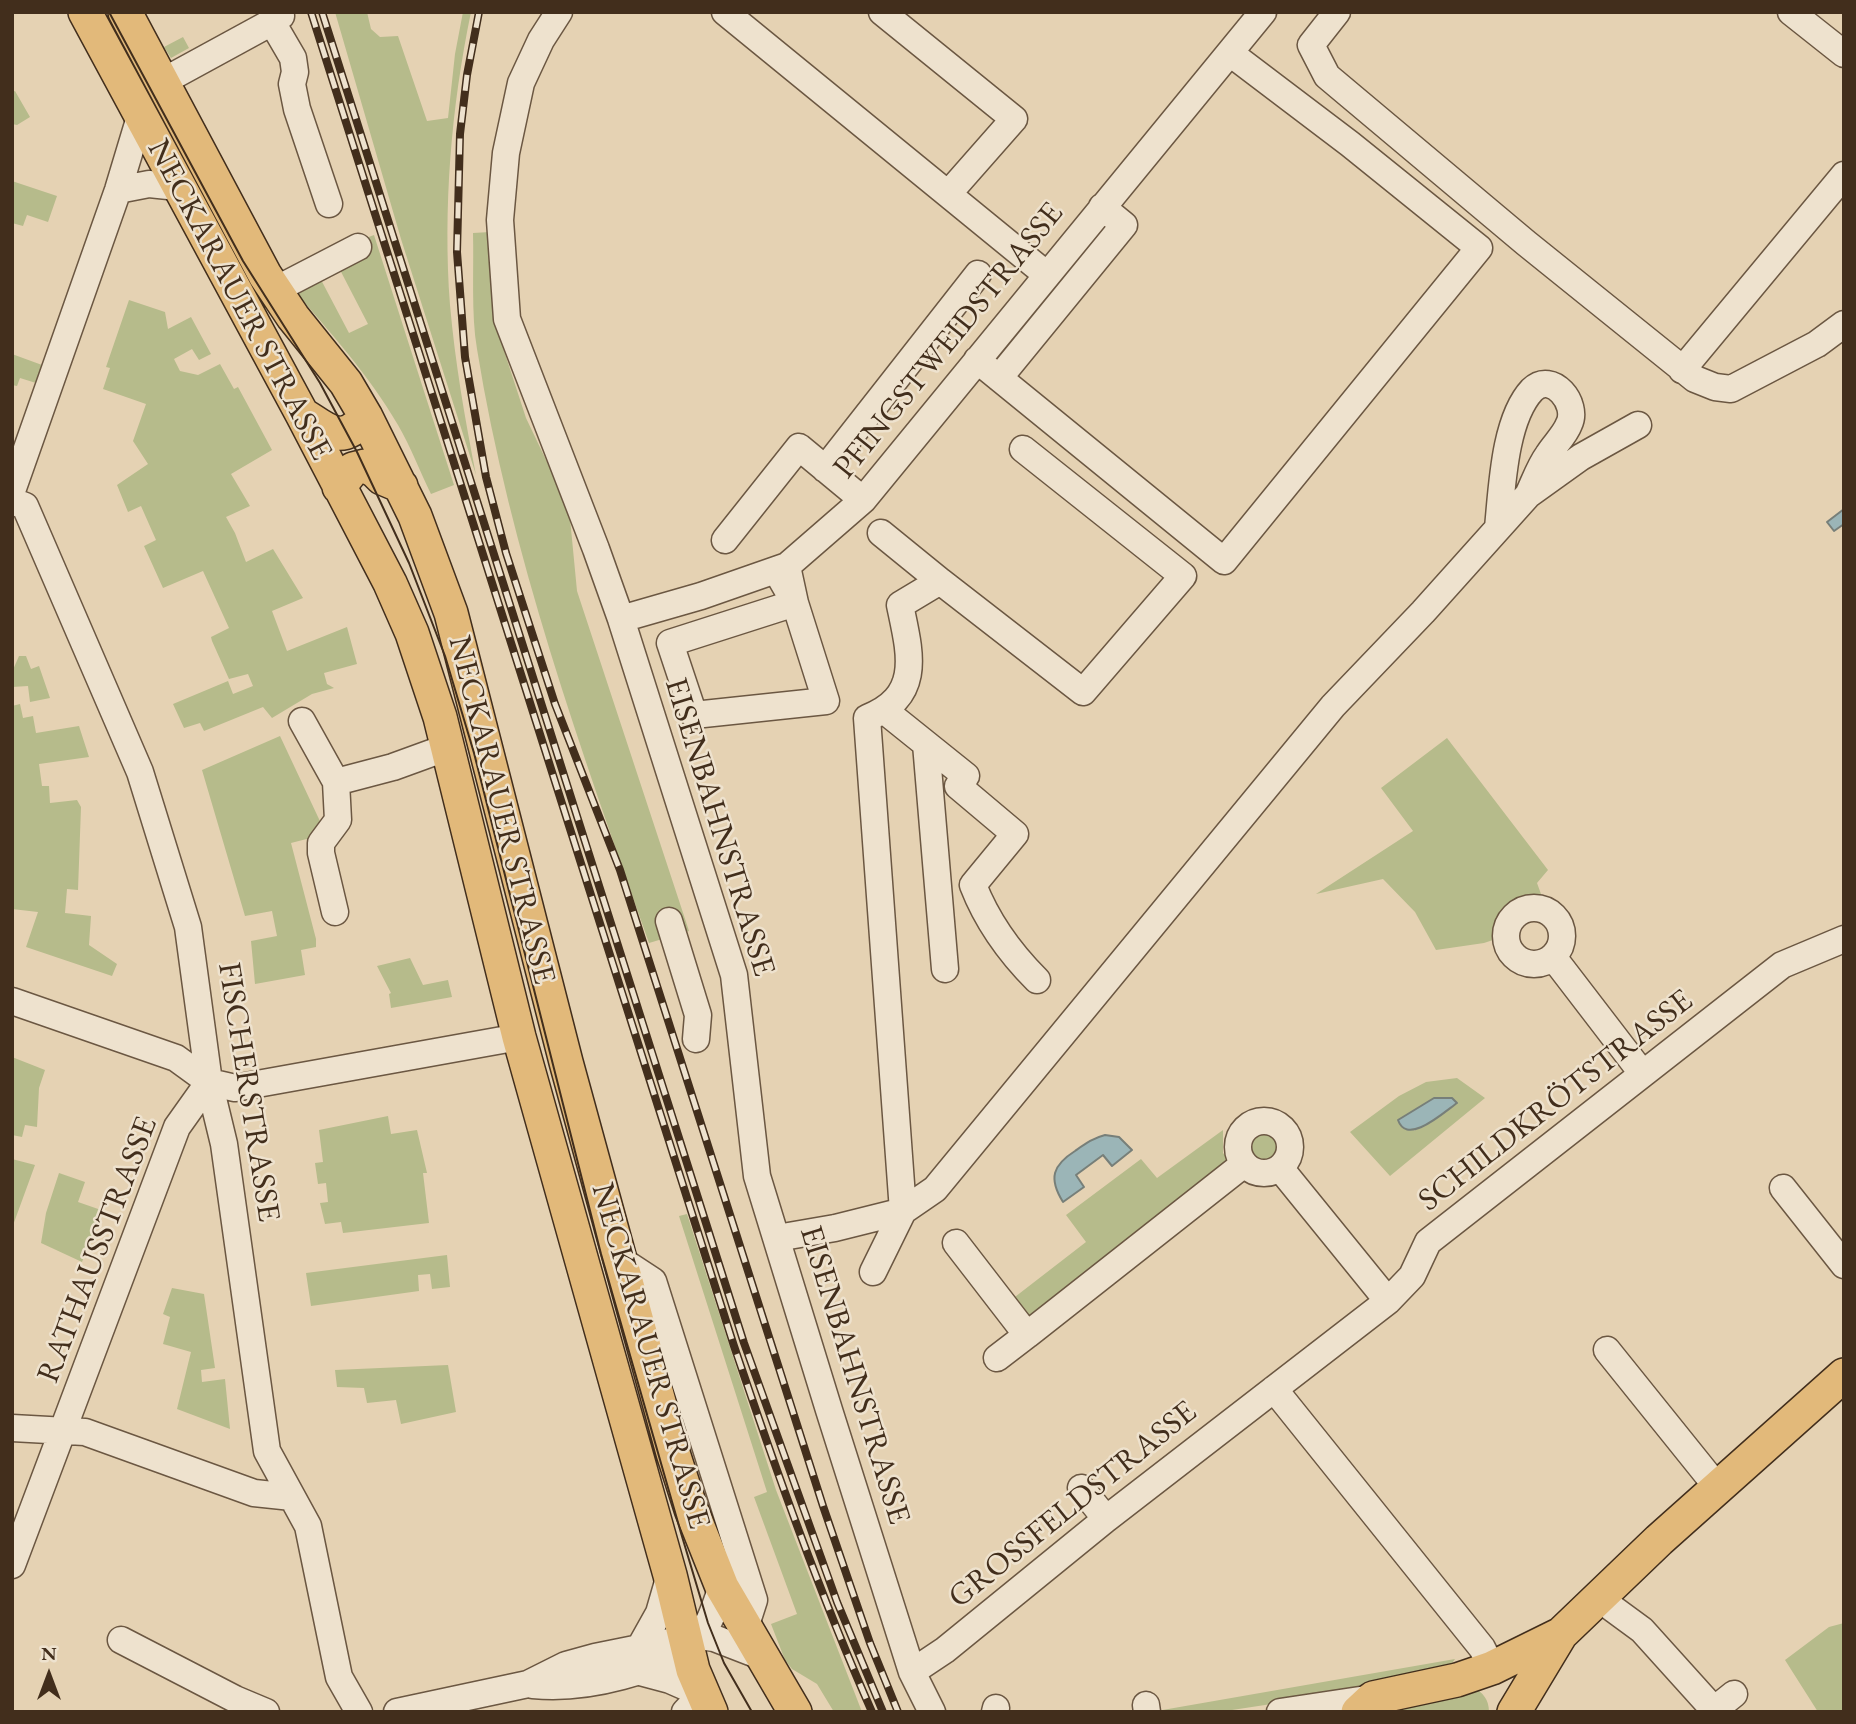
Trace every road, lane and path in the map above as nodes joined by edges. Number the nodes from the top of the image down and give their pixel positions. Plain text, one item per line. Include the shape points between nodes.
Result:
1 (85, 12) edge
2 (125, 12) edge
3 (559, 12) edge
4 (725, 12) edge
5 (881, 12) edge
6 (1264, 12) edge
7 (1337, 12) edge
8 (1791, 12) edge
9 (278, 17) edge
10 (1230, 53) junction
11 (1844, 54) edge
12 (162, 82) junction
13 (140, 117) junction
14 (1844, 175) edge
15 (178, 187) junction
16 (118, 190) junction
17 (948, 194) junction
18 (329, 204) dead end
19 (1102, 207) junction
20 (358, 247) dead end
21 (978, 274) dead end
22 (1047, 275) junction
23 (275, 289) junction
24 (1844, 324) edge
25 (977, 360) junction
26 (1682, 370) junction
27 (999, 378) junction
28 (302, 414) junction
29 (366, 417) junction
30 (1638, 425) dead end
31 (1023, 449) dead end
32 (825, 469) junction
33 (401, 486) junction
34 (339, 487) junction
35 (12, 491) edge
36 (1528, 495) junction
37 (863, 500) junction
38 (12, 501) edge
39 (1498, 528) junction
40 (881, 533) dead end
41 (725, 540) dead end
42 (782, 568) junction
43 (940, 581) junction
44 (795, 603) junction
45 (621, 619) junction
46 (886, 711) junction
47 (302, 721) dead end
48 (926, 744) junction
49 (448, 747) junction
50 (336, 782) junction
51 (973, 885) junction
52 (938, 887) junction
53 (335, 912) dead end
54 (669, 921) dead end
55 (1844, 939) edge
56 (1553, 957) dead end
57 (945, 969) dead end
58 (1037, 979) dead end
59 (12, 1001) edge
60 (740, 1014) junction
61 (519, 1037) junction
62 (1642, 1073) junction
63 (209, 1082) junction
64 (1244, 1164) junction
65 (1280, 1168) junction
66 (1783, 1188) dead end
67 (903, 1211) junction
68 (776, 1238) junction
69 (956, 1243) dead end
70 (621, 1260) junction
71 (1844, 1265) edge
72 (873, 1272) dead end
73 (1388, 1301) junction
74 (1027, 1335) junction
75 (1607, 1350) dead end
76 (997, 1358) dead end
77 (1844, 1375) edge
78 (1274, 1389) junction
79 (12, 1428) edge
80 (65, 1430) junction
81 (1081, 1488) dead end
82 (1718, 1488) junction
83 (292, 1497) junction
84 (1106, 1519) junction
85 (12, 1565) edge
86 (670, 1575) junction
87 (722, 1587) junction
88 (1606, 1589) junction
89 (1463, 1626) junction
90 (745, 1628) junction
91 (1561, 1633) junction
92 (121, 1640) dead end
93 (690, 1641) junction
94 (763, 1657) junction
95 (640, 1659) junction
96 (1492, 1668) junction
97 (912, 1672) junction
98 (1457, 1680) junction
99 (1365, 1705) edge
100 (1721, 1705) edge
101 (693, 1707) edge
102 (266, 1712) edge
103 (359, 1712) edge
104 (397, 1712) edge
105 (795, 1712) edge
106 (932, 1712) edge
107 (1280, 1712) edge
108 (1498, 1712) edge
109 (1514, 1712) edge

1 - 13 main road, NECKARAUER STRASSE
2 - 12 main road, NECKARAUER STRASSE
3 - 45 street, EISENBAHNSTRASSE via 521,83 506,153 500,220 507,319
4 - 17 street
5 - 17 street via 1014,119
6 - 10 street, PFINGSTWEIDSTRASSE
7 - 26 street via 1311,45 1327,76
8 - 11 street
9 - 12 street
9 - 18 street via 293,58 297,109
10 - 19 street, PFINGSTWEIDSTRASSE
10 - 27 street via 1479,248 1224,561
12 - 23 main road, NECKARAUER STRASSE
13 - 15 main road, NECKARAUER STRASSE
13 - 16 street
14 - 26 street
15 - 16 street via 149,184
15 - 28 main road, NECKARAUER STRASSE
16 - 35 street
17 - 22 street
19 - 22 street, PFINGSTWEIDSTRASSE
19 - 27 street via 1124,225
20 - 23 street
21 - 32 street
22 - 25 street, PFINGSTWEIDSTRASSE
23 - 29 main road, NECKARAUER STRASSE
24 - 26 street via 1817,344 1731,389 1715,387
25 - 27 street
25 - 37 street, PFINGSTWEIDSTRASSE
28 - 29 main road via 326,430 344,435
28 - 34 main road, NECKARAUER STRASSE
29 - 33 main road, NECKARAUER STRASSE
30 - 36 street via 1581,457
31 - 43 street via 1183,576 1083,692
32 - 37 street
32 - 41 street via 799,447
33 - 34 main road via 365,466 353,469
33 - 70 main road, NECKARAUER STRASSE via 452,613
34 - 49 main road, NECKARAUER STRASSE via 407,621
36 - 39 street
36 - 39 street via 1545,458 1570,424 1573,410 1566,395 1553,386 1532,390 1513,424
37 - 42 street, PFINGSTWEIDSTRASSE
38 - 63 street, FISCHERSTRASSE via 25,506 140,772 188,927
39 - 67 street via 1333,706 936,1189
40 - 43 street
42 - 44 street
42 - 45 street, PFINGSTWEIDSTRASSE
43 - 46 street via 901,606 907,682
44 - 44 street via 826,701 694,715 670,643
45 - 60 street, EISENBAHNSTRASSE via 734,975
46 - 48 street
46 - 67 street via 867,718
47 - 50 street
48 - 51 street via 965,776 958,786 1015,834
48 - 52 street
49 - 50 street
49 - 61 main road, NECKARAUER STRASSE
50 - 53 street via 338,820 321,843
51 - 52 street
51 - 58 street via 1013,956
52 - 57 street
54 - 60 street via 697,1027
55 - 62 street, SCHILDKRÖTSTRASSE via 1782,965
56 - 62 street
59 - 63 street via 176,1058
60 - 68 street, EISENBAHNSTRASSE via 757,1176
61 - 63 street via 235,1088
61 - 86 main road, NECKARAUER STRASSE
62 - 73 street, SCHILDKRÖTSTRASSE via 1428,1242 1412,1276
63 - 80 street, RATHAUSSTRASSE via 177,1127
63 - 83 street, FISCHERSTRASSE via 224,1144 267,1451
64 - 65 street via 1261,1173
64 - 65 street via 1239,1139 1248,1126 1263,1121 1279,1126 1290,1143
64 - 74 street
65 - 73 street
66 - 71 street
67 - 68 street
67 - 72 street
68 - 97 street, EISENBAHNSTRASSE
69 - 74 street
70 - 87 main road, NECKARAUER STRASSE via 673,1453
70 - 90 street via 653,1281 754,1600
73 - 78 street, SCHILDKRÖTSTRASSE
74 - 76 street
75 - 82 street
77 - 82 main road
78 - 84 street, GROSSFELDSTRASSE
78 - 89 street via 1438,1577
79 - 80 street
80 - 83 street via 85,1432 254,1493
80 - 85 street, RATHAUSSTRASSE
81 - 84 street
82 - 88 main road
83 - 103 street, FISCHERSTRASSE via 308,1526 339,1677
84 - 97 street, GROSSFELDSTRASSE
86 - 93 main road, NECKARAUER STRASSE
86 - 95 street
87 - 90 main road, NECKARAUER STRASSE
87 - 93 street via 708,1623
88 - 91 main road
88 - 100 street via 1630,1604 1642,1630
89 - 96 street
89 - 98 street via 1464,1651
90 - 94 main road, NECKARAUER STRASSE
91 - 96 main road
91 - 109 main road
92 - 102 street
93 - 94 street via 714,1638
93 - 95 street
93 - 101 main road, NECKARAUER STRASSE
94 - 105 main road, NECKARAUER STRASSE
95 - 101 street via 670,1680
95 - 104 street via 560,1685 528,1684
96 - 98 main road
96 - 108 main road
97 - 106 street, EISENBAHNSTRASSE
98 - 99 main road
99 - 107 street

